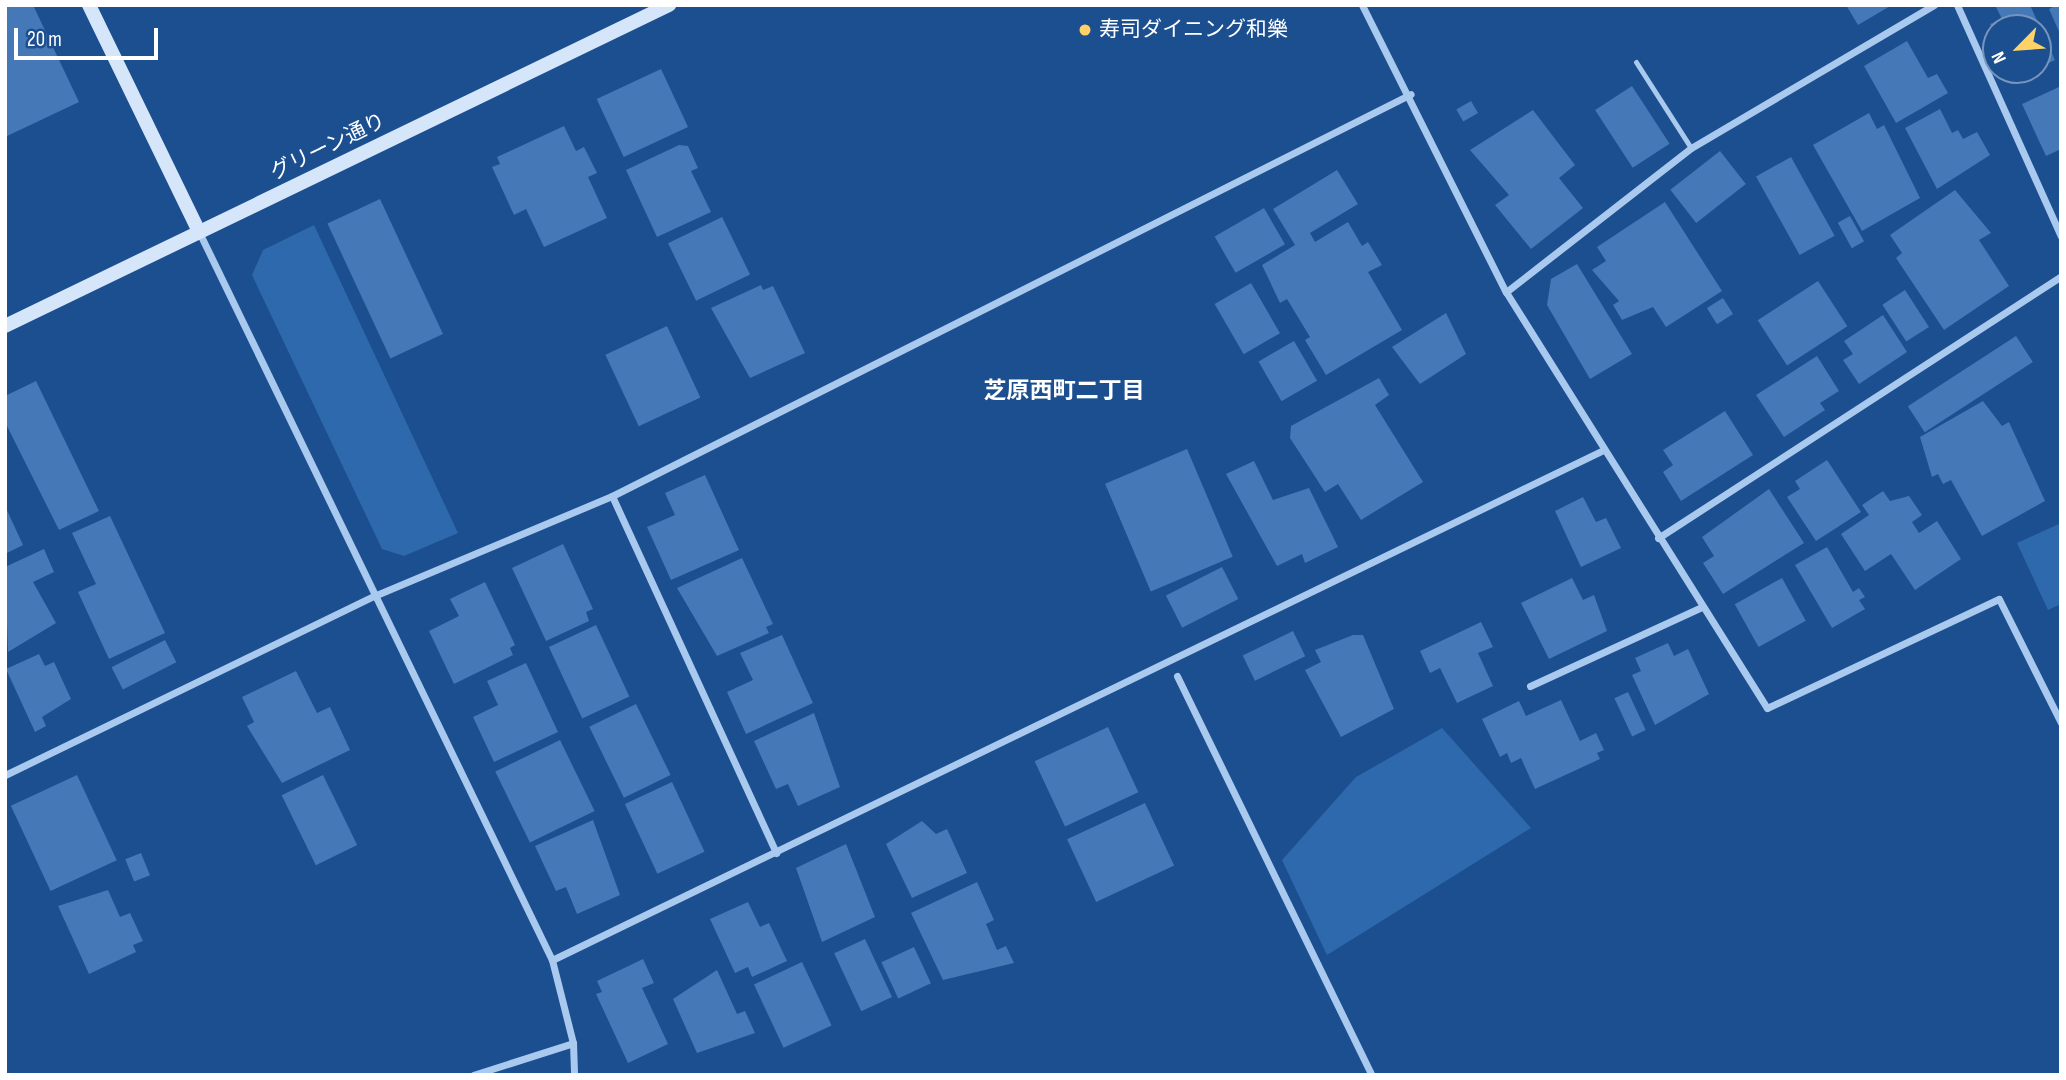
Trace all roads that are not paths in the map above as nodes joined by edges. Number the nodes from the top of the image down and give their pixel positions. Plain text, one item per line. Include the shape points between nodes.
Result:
1 (89, 5) edge
2 (669, 5) edge
3 (1362, 5) edge
4 (1934, 5) edge
5 (1957, 5) edge
6 (1636, 62) dead end
7 (1411, 94) junction
8 (1691, 148) junction
9 (199, 232) junction
10 (2061, 236) edge
11 (2061, 276) edge
12 (1506, 292) junction
13 (5, 326) edge
14 (1601, 451) junction
15 (612, 496) junction
16 (1658, 538) junction
17 (374, 596) junction
18 (1702, 607) junction
19 (1177, 676) dead end
20 (1530, 686) dead end
21 (2061, 723) edge
22 (5, 775) edge
23 (776, 853) junction
24 (552, 960) junction
25 (573, 1043) junction
26 (473, 1075) edge
27 (574, 1075) edge
28 (1372, 1075) edge

1 - 9 street
2 - 9 street, グリーン通り
3 - 7 street
4 - 8 street
5 - 10 street
6 - 8 lane
7 - 12 street
7 - 15 street
8 - 12 street
9 - 13 street, グリーン通り
9 - 17 street
11 - 16 street
12 - 14 street
14 - 16 street
14 - 23 street
15 - 17 street
15 - 23 street
16 - 18 street
17 - 22 street
17 - 24 street
18 - 20 street
18 - 21 street via 1767,708 1999,598
19 - 28 street
23 - 24 street
24 - 25 street
25 - 26 street
25 - 27 street

